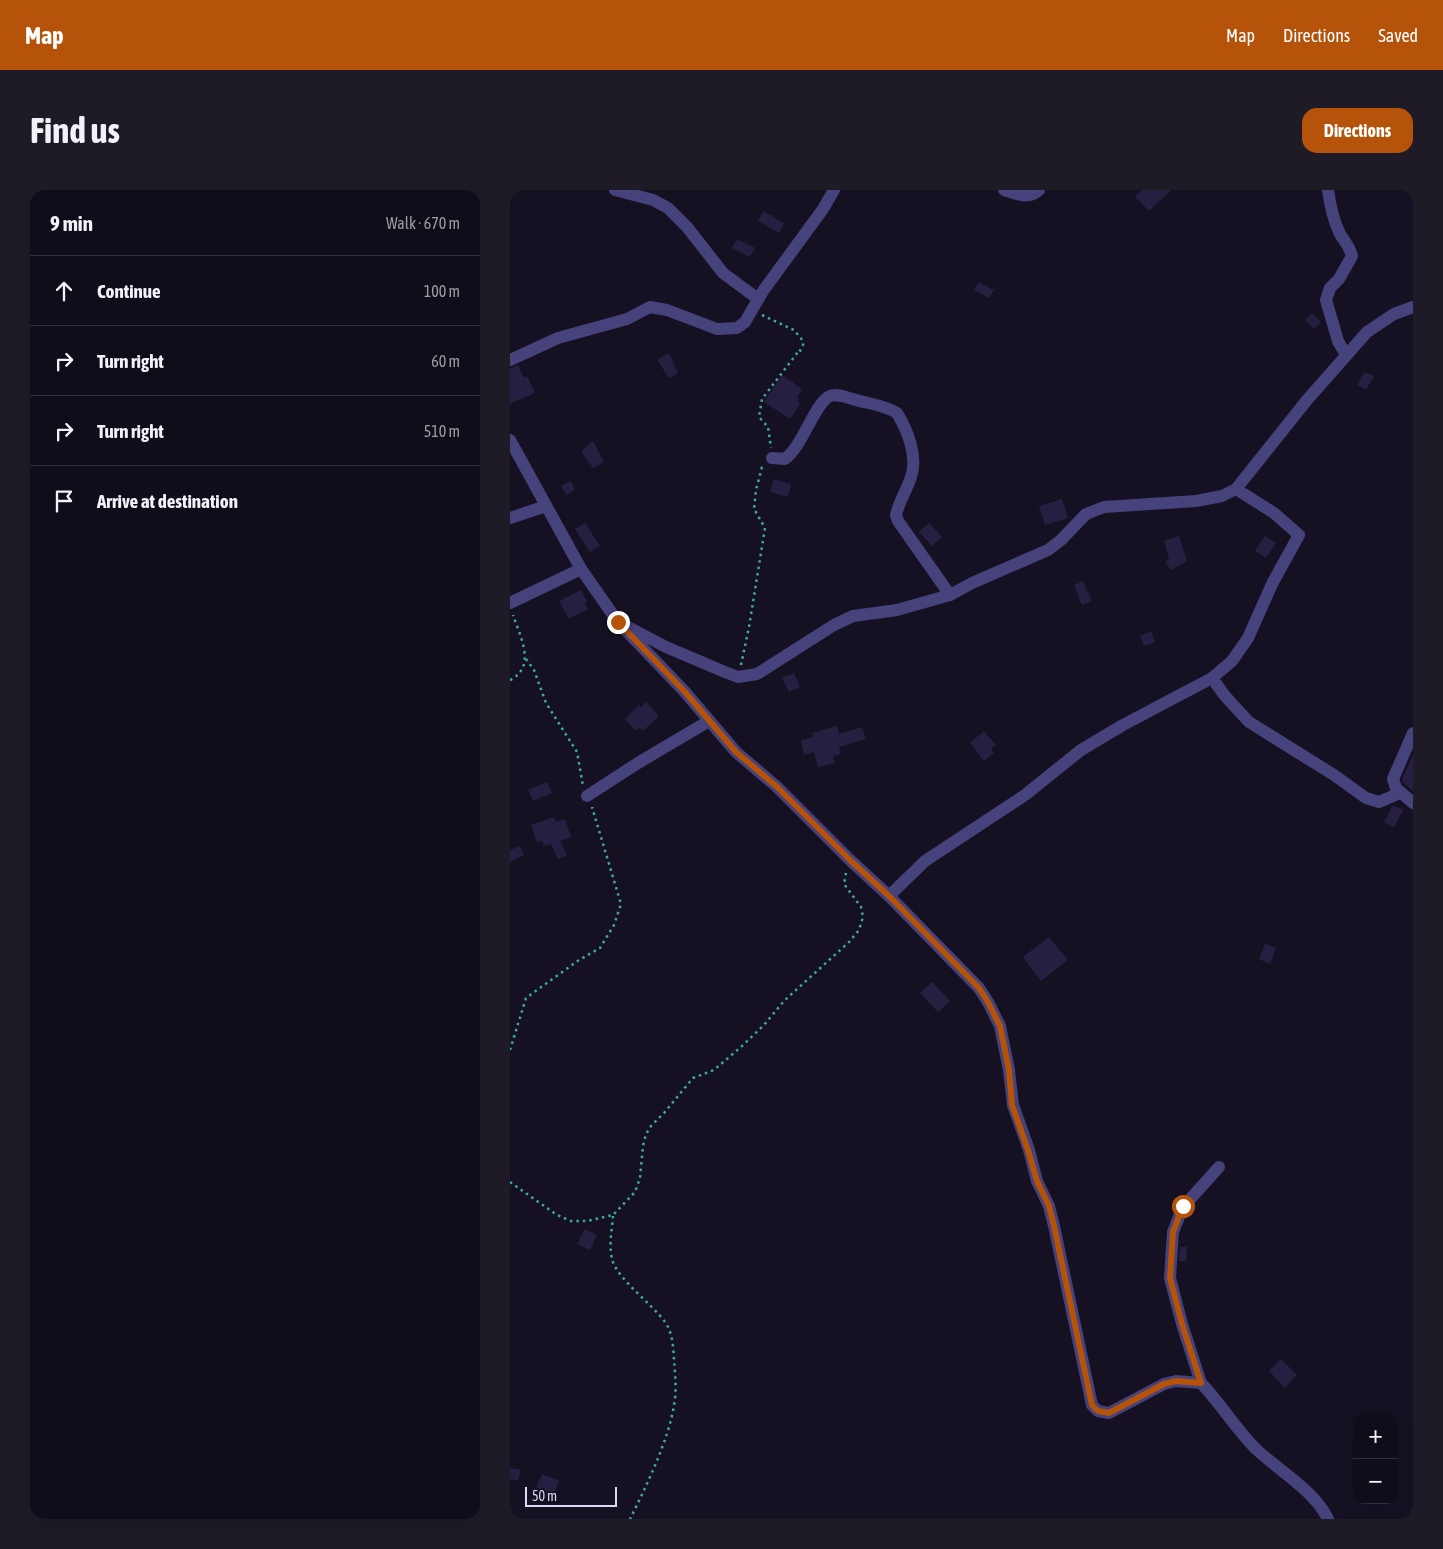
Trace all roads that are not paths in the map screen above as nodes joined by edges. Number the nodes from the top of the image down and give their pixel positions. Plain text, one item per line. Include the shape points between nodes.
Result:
1 (615, 190) edge
2 (834, 190) edge
3 (1004, 190) edge
4 (1039, 190) edge
5 (1328, 190) edge
6 (755, 305) junction
7 (1413, 307) edge
8 (1346, 355) junction
9 (510, 360) edge
10 (510, 440) edge
11 (772, 458) road end
12 (1236, 489) junction
13 (546, 506) junction
14 (510, 518) edge
15 (581, 569) junction
16 (950, 594) junction
17 (511, 609) edge
18 (618, 622) junction
19 (1212, 678) junction
20 (709, 721) junction
21 (1413, 733) edge
22 (1400, 793) junction
23 (587, 796) road end
24 (1413, 803) edge
25 (889, 896) junction
26 (1219, 1167) dead end
27 (1201, 1383) junction
28 (1328, 1519) edge

1 - 6 street via 668,208
2 - 6 street
3 - 4 street via 1025,196 1034,195
5 - 8 street via 1330,207 1352,256 1339,280 1330,288 1326,300 1338,341
6 - 9 street via 745,322 737,328 727,329 707,326 667,310 650,307 627,319 558,338
7 - 8 street via 1394,314 1367,332
8 - 12 street
10 - 13 street
11 - 16 street via 790,456 822,402 830,396 842,396 897,413 909,439 914,464 896,514 898,521
12 - 16 street via 1222,496 1196,501 1104,507 1086,514 1048,550
12 - 19 street via 1274,513 1299,535 1248,638 1232,661
13 - 14 street
13 - 15 street
15 - 17 street
15 - 18 street
16 - 18 street via 897,610 853,616 834,624 757,674 738,677
18 - 20 street
19 - 22 street via 1249,722 1366,798 1379,802
19 - 25 street via 1081,750 1025,795 925,861
20 - 23 street
20 - 25 street via 736,752 776,786
21 - 22 street via 1393,778
22 - 24 street
25 - 27 street via 979,988 1000,1026 1012,1105 1037,1181 1049,1206 1092,1405 1098,1411 1109,1413 1164,1384 1176,1381
26 - 27 street via 1183,1206 1173,1232 1170,1278
27 - 28 street via 1236,1427 1318,1503

